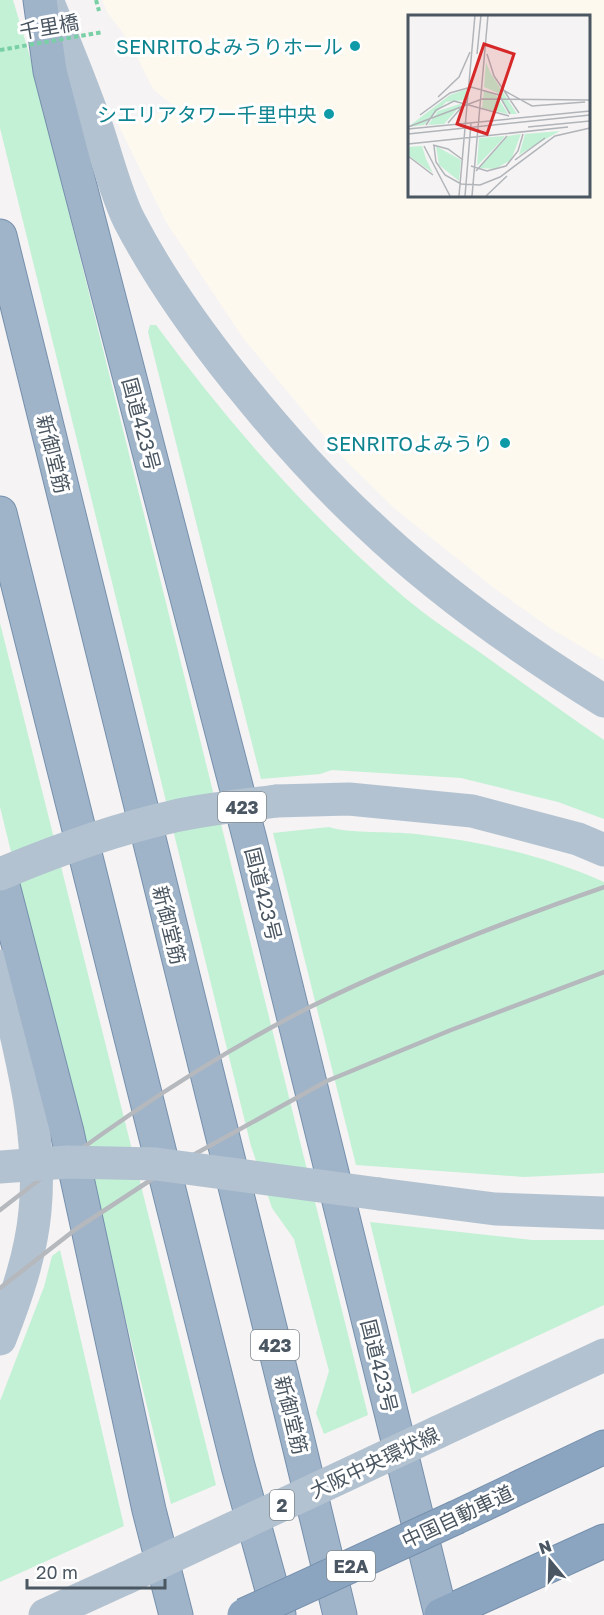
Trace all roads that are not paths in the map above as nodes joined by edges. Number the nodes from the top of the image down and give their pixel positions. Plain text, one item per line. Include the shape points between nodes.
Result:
1 (40, 0) edge
2 (47, 0) edge
3 (0, 236) edge
4 (0, 513) edge
5 (604, 701) edge
6 (604, 850) edge
7 (0, 874) edge
8 (0, 966) edge
9 (0, 1167) edge
10 (604, 1213) edge
11 (0, 1339) edge
12 (604, 1354) edge
13 (604, 1447) edge
14 (604, 1541) edge
15 (45, 1615) edge
16 (176, 1615) edge
17 (244, 1615) edge
18 (279, 1615) edge
19 (340, 1615) edge
20 (441, 1615) edge

1 - 20 highway, 国道423号 / 423 via 51,71 250,840
2 - 5 main road via 85,93 128,218 157,271 264,415 368,525 425,574 526,650
3 - 19 highway, 新御堂筋 / 423
4 - 18 highway via 235,1455
6 - 7 main road, bridge via 578,839 472,811 350,799 276,801 123,829
7 - 16 highway via 67,1132 149,1510
8 - 11 main road via 30,1102 36,1209 21,1280
9 - 10 main road, bridge via 68,1162 156,1164 495,1209
12 - 15 main road, 大阪中央環状線 / 2, bridge
13 - 17 highway, 中国自動車道 / E2A, bridge
14 - 20 highway

